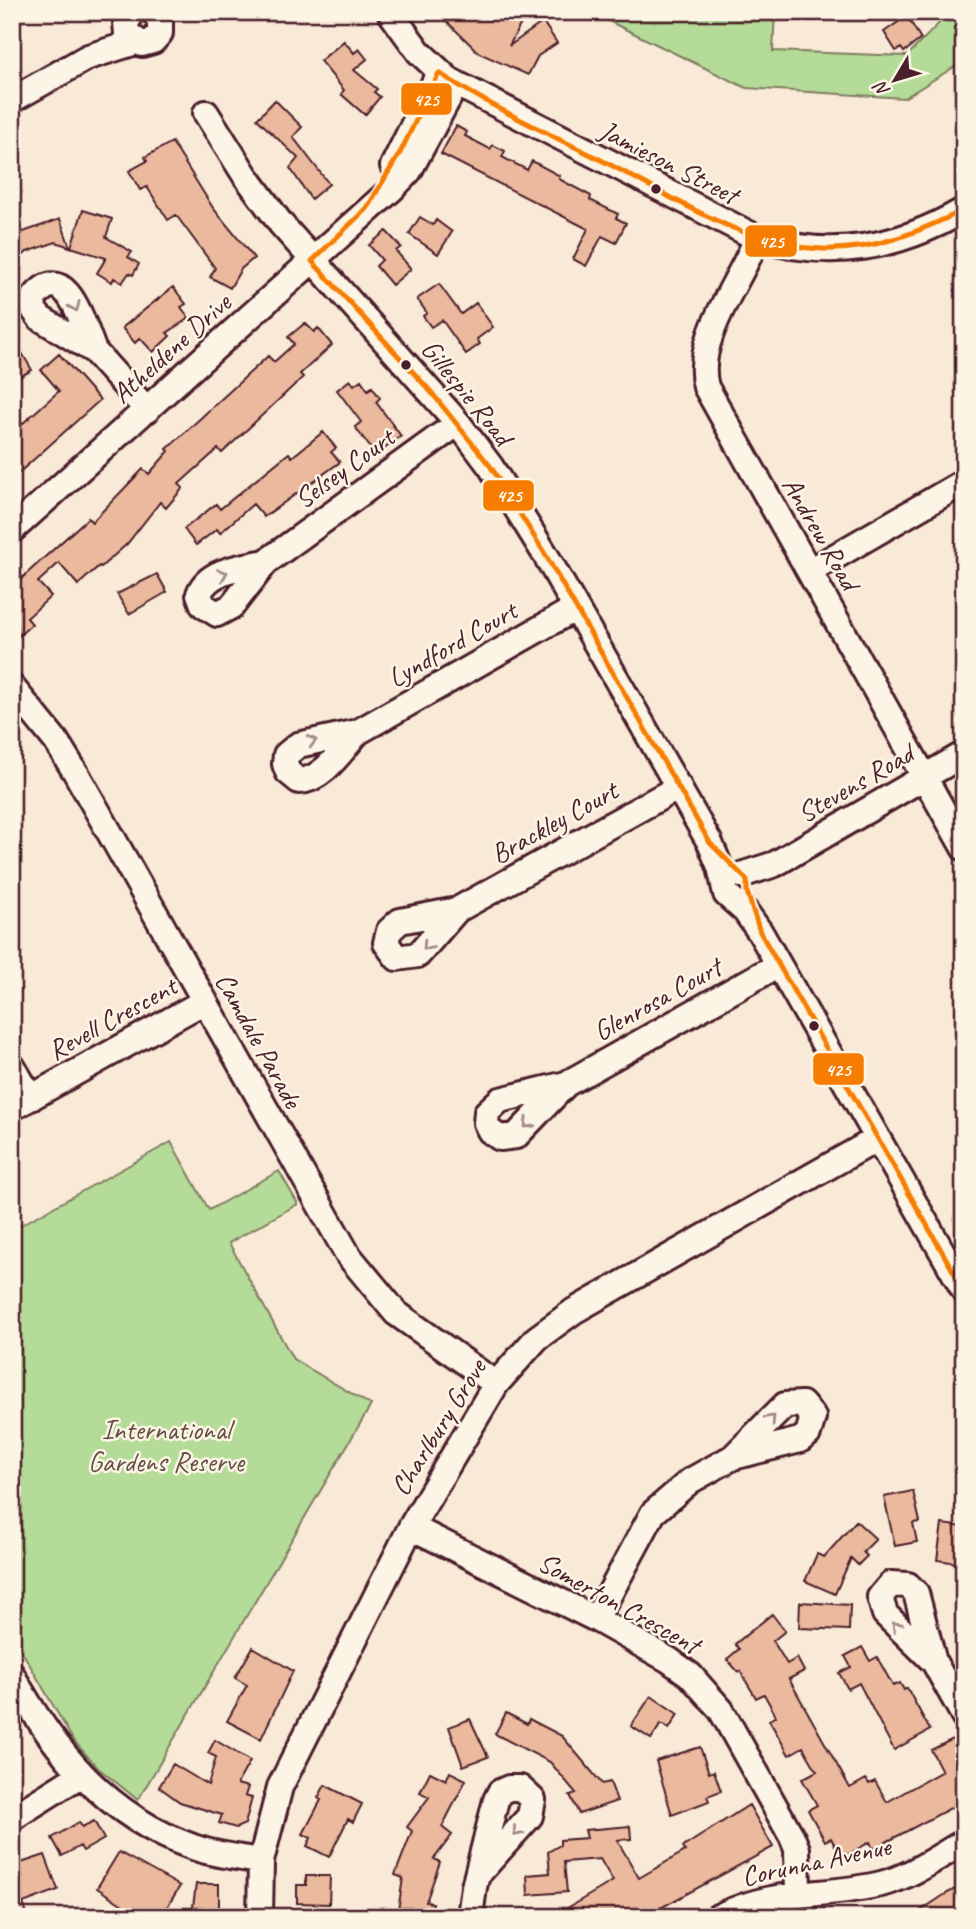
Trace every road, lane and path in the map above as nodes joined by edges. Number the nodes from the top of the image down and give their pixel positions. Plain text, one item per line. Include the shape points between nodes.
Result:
1 (179, 12) edge
2 (390, 12) edge
3 (130, 21) edge
4 (157, 22) edge
5 (448, 78) junction
6 (12, 100) edge
7 (206, 113) dead end
8 (964, 210) edge
9 (757, 238) junction
10 (312, 261) junction
11 (94, 351) dead end
12 (147, 410) junction
13 (458, 423) junction
14 (964, 482) edge
15 (12, 530) edge
16 (266, 562) dead end
17 (810, 571) junction
18 (576, 608) junction
19 (12, 687) edge
20 (358, 732) dead end
21 (964, 754) edge
22 (924, 778) junction
23 (679, 788) junction
24 (964, 848) edge
25 (739, 885) junction
26 (457, 909) dead end
27 (778, 965) junction
28 (203, 1002) junction
29 (12, 1066) edge
30 (566, 1084) dead end
31 (21, 1103) edge
32 (877, 1139) junction
33 (964, 1290) edge
34 (496, 1384) junction
35 (733, 1457) dead end
36 (411, 1527) junction
37 (596, 1619) junction
38 (933, 1662) dead end
39 (12, 1675) edge
40 (964, 1716) edge
41 (80, 1775) junction
42 (12, 1818) edge
43 (964, 1842) edge
44 (261, 1861) junction
45 (479, 1873) dead end
46 (798, 1892) junction
47 (260, 1917) edge
48 (470, 1917) edge
49 (718, 1917) edge

1 - 4 street
2 - 5 street
3 - 4 street via 153,41
3 - 6 street via 88,57
5 - 9 street, Jamieson Street
5 - 10 street, Atheldene Drive via 409,171
7 - 10 street, Gillespie Road via 244,175
8 - 9 street, Jamieson Street via 906,239 867,248 803,249
9 - 17 street, Andrew Road via 706,345 704,377 715,407
10 - 12 street, Atheldene Drive
10 - 13 street, Gillespie Road
11 - 12 street
12 - 15 street, Atheldene Drive
13 - 16 street, Selsey Court
13 - 18 street, Gillespie Road via 517,507
14 - 17 street
17 - 22 street, Andrew Road
18 - 20 street, Lyndford Court
18 - 23 street, Gillespie Road
19 - 28 street, Camdale Parade via 76,772
21 - 22 street, Stevens Road
22 - 24 street, Andrew Road
22 - 25 street, Stevens Road
23 - 25 street, Gillespie Road
23 - 26 street, Brackley Court
25 - 27 street, Gillespie Road
27 - 30 street, Glenrosa Court
27 - 32 street, Gillespie Road
28 - 31 street, Revell Crescent
28 - 34 street, Camdale Parade via 311,1194 372,1289 419,1333
29 - 31 street
32 - 33 street, Gillespie Road
32 - 34 street, Charlbury Grove via 574,1311 537,1338
34 - 36 street, Charlbury Grove
35 - 37 street via 690,1481 653,1513
36 - 37 street, Somerton Crescent
36 - 44 street, Charlbury Grove via 280,1787
37 - 46 street, Somerton Crescent via 690,1675 721,1710 792,1837 797,1849
38 - 40 street
39 - 41 street via 57,1748
41 - 42 street
41 - 44 street via 125,1812 160,1833 195,1848
43 - 46 street, Corunna Avenue via 886,1883 852,1890
44 - 47 street, Charlbury Grove
45 - 48 street
46 - 49 street, Corunna Avenue via 762,1898

